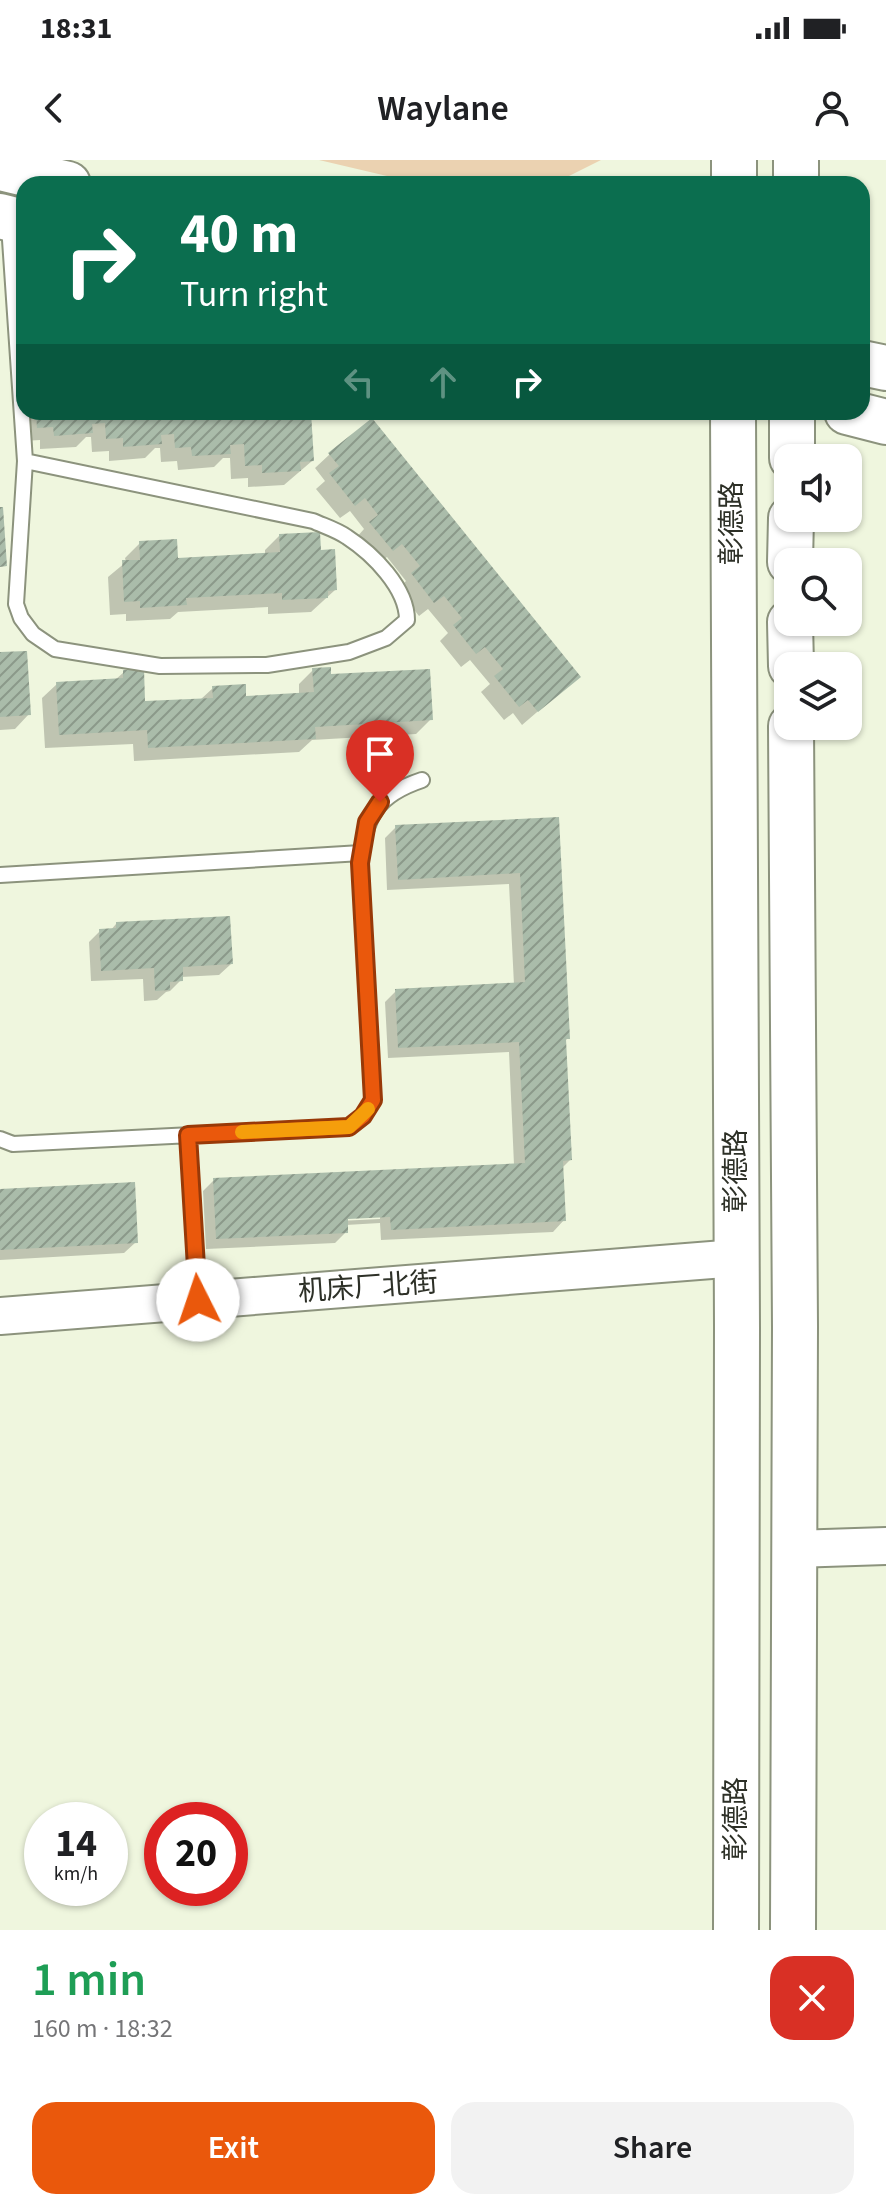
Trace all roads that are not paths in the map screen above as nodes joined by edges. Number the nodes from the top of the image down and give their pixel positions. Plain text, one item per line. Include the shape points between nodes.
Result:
1 (0, 168) edge
2 (34, 176) edge
3 (11, 219) edge
4 (16, 305) edge
5 (23, 420) edge
6 (733, 420) edge
7 (792, 420) edge
8 (792, 444) edge
9 (25, 461) junction
10 (791, 740) edge
11 (422, 780) dead end
12 (361, 853) junction
13 (0, 875) edge
14 (188, 1135) junction
15 (0, 1139) edge
16 (737, 1258) junction
17 (198, 1300) junction
18 (0, 1316) edge
19 (886, 1546) edge
20 (794, 1549) junction
21 (736, 1930) edge
22 (793, 1930) edge

1 - 2 main road
3 - 4 lane
5 - 9 lane
6 - 16 main road, 彰德路
7 - 8 main road
9 - 9 lane via 313,521 347,537 399,585 407,620 386,638 349,652 267,665 160,666 55,649 33,634 16,604
10 - 20 main road, 彰德路
11 - 12 lane via 400,787 380,802 367,822
12 - 13 lane
12 - 14 lane via 373,1100 349,1127
14 - 15 lane via 13,1144
14 - 17 lane
16 - 17 street, 机床厂北街
16 - 21 main road, 彰德路
17 - 18 street, 机床厂北街
19 - 20 street
20 - 22 main road, 彰德路

